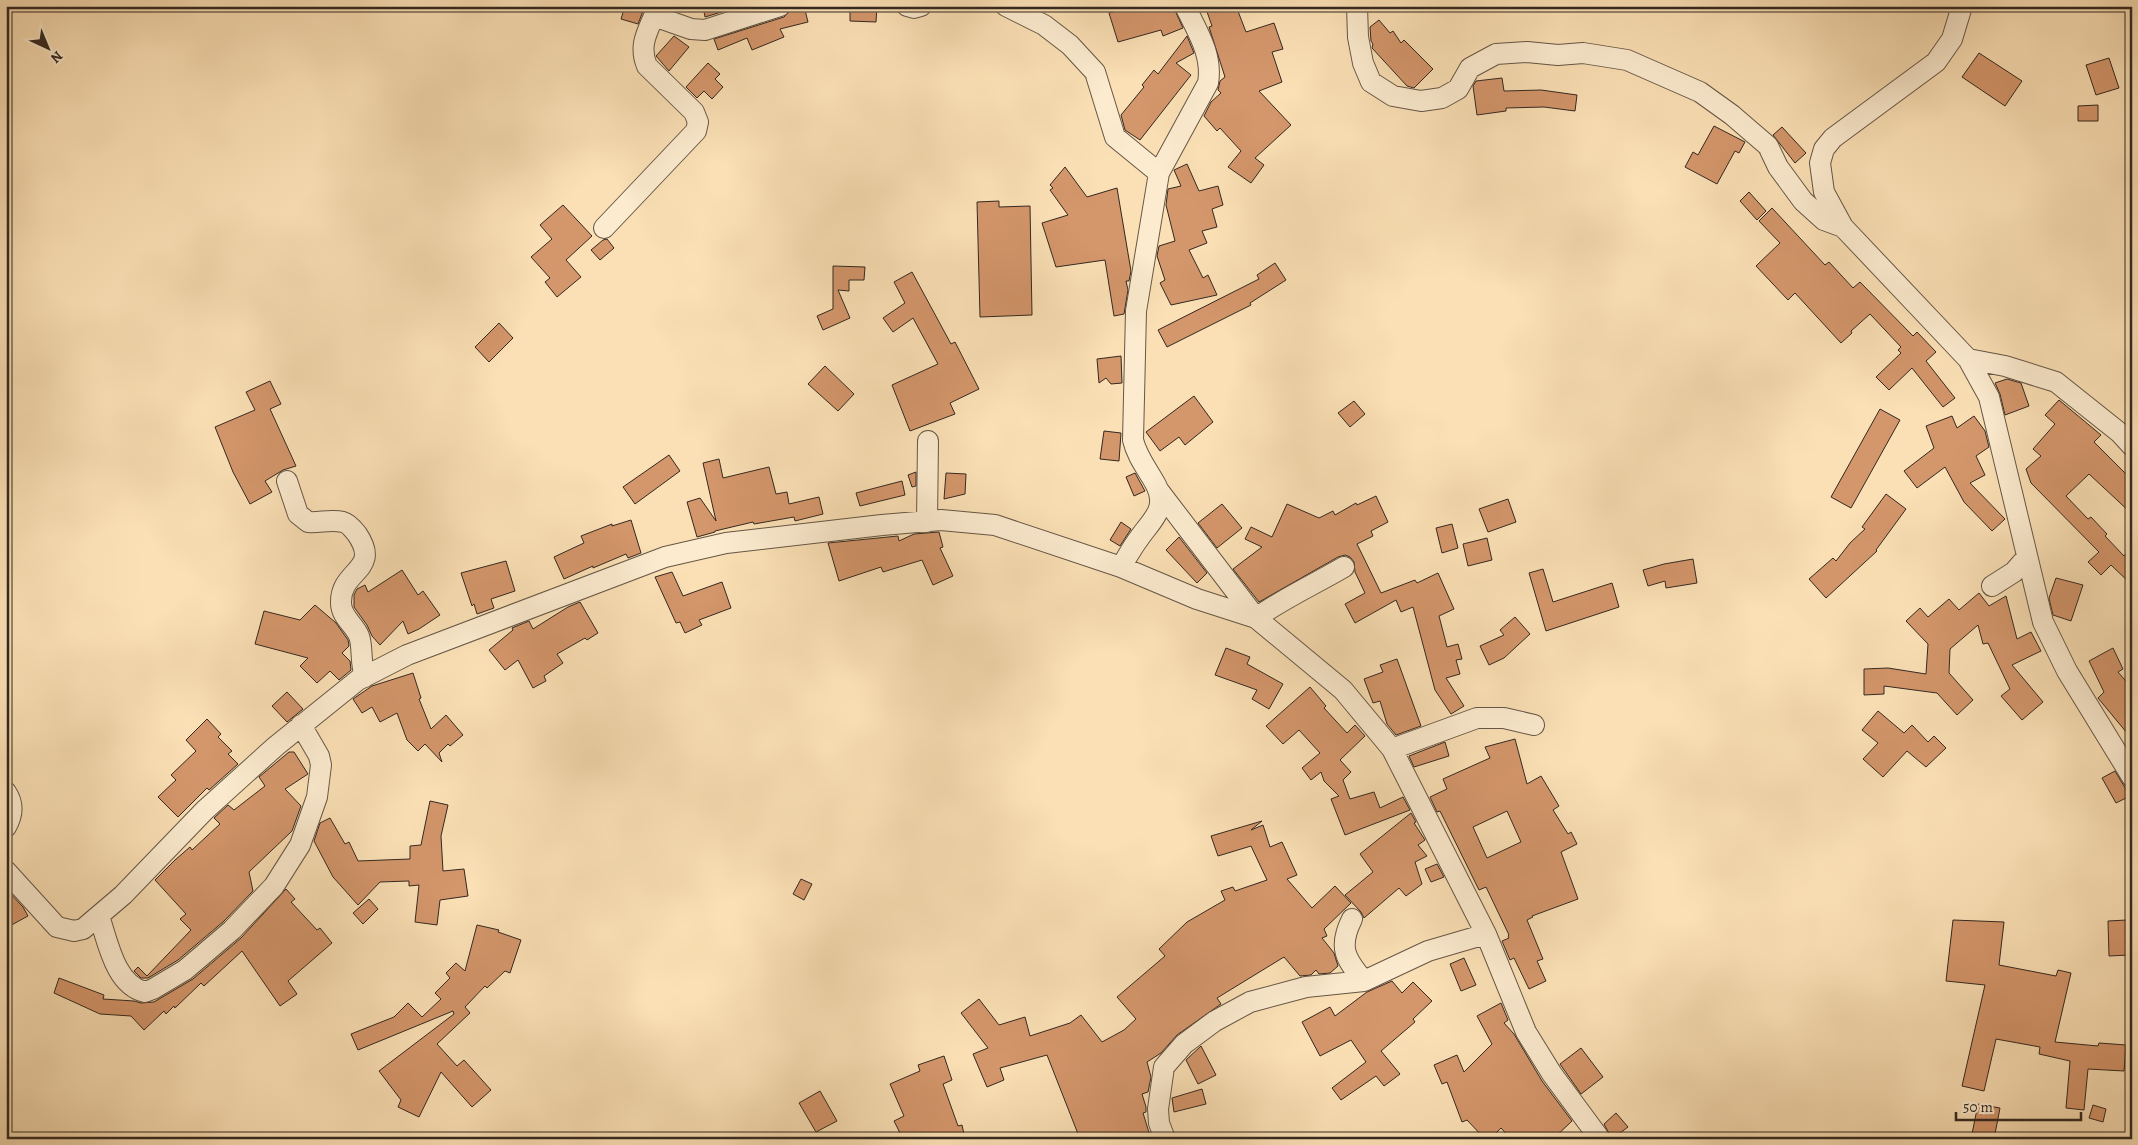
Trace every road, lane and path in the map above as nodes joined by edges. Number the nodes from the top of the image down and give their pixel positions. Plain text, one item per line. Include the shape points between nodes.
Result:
1 (780, 6) edge
2 (907, 6) edge
3 (921, 6) edge
4 (1006, 6) edge
5 (1185, 6) edge
6 (1357, 6) edge
7 (1962, 6) edge
8 (652, 11) edge
9 (1159, 173) junction
10 (1843, 227) junction
11 (604, 228) dead end
12 (1968, 359) junction
13 (928, 441) dead end
14 (2132, 446) edge
15 (287, 481) dead end
16 (1159, 491) junction
17 (927, 522) junction
18 (2027, 558) junction
19 (1120, 566) junction
20 (1344, 567) dead end
21 (1992, 586) dead end
22 (1256, 618) junction
23 (365, 677) junction
24 (302, 725) junction
25 (1534, 725) dead end
26 (1392, 749) junction
27 (2132, 776) edge
28 (6, 792) edge
29 (6, 827) edge
30 (6, 871) edge
31 (99, 916) junction
32 (1352, 919) dead end
33 (1486, 934) junction
34 (1364, 981) junction
35 (1594, 1135) edge
36 (1165, 1139) edge

1 - 8 street via 706,30 691,29
2 - 3 street
4 - 9 street via 1044,25 1070,44 1096,72 1115,137
5 - 9 street via 1206,52 1210,73 1208,83
6 - 10 street via 1363,63 1371,82 1393,96 1421,101 1442,98 1458,89 1470,68 1496,54 1583,53 1627,60 1700,92 1732,115 1768,146 1778,167 1803,201 1824,220
7 - 10 street via 1952,38 1936,62 1833,138 1824,149 1820,163 1824,192
8 - 11 street via 642,45 647,66 694,112 698,122 696,131
9 - 16 street via 1136,311 1132,426 1135,450
10 - 12 street
12 - 14 street via 2006,366 2056,382
12 - 18 street via 1989,398
13 - 17 street
15 - 23 street via 298,514 308,522 344,522 353,528 366,551 364,562 342,589 340,605 360,637
16 - 19 street via 1159,511
16 - 22 street
17 - 19 street via 941,520 995,525
17 - 23 street via 726,543 665,557 407,655
18 - 21 street via 2014,572
18 - 27 street via 2043,622 2054,648
19 - 22 street via 1197,599
20 - 22 street
22 - 26 street via 1343,690
23 - 24 street
24 - 31 street via 232,784
24 - 31 street via 321,765 314,805 300,845 274,886 232,930 184,970 145,992 129,985 121,974
25 - 26 street via 1504,718 1477,718
26 - 33 street
28 - 29 street via 12,804 12,814
30 - 31 street via 57,927 74,931 83,929
32 - 34 street via 1343,946 1350,963
33 - 34 street via 1428,951
33 - 35 street via 1526,1032
34 - 36 street via 1306,987 1250,1002 1215,1021 1184,1044 1164,1067 1158,1109

